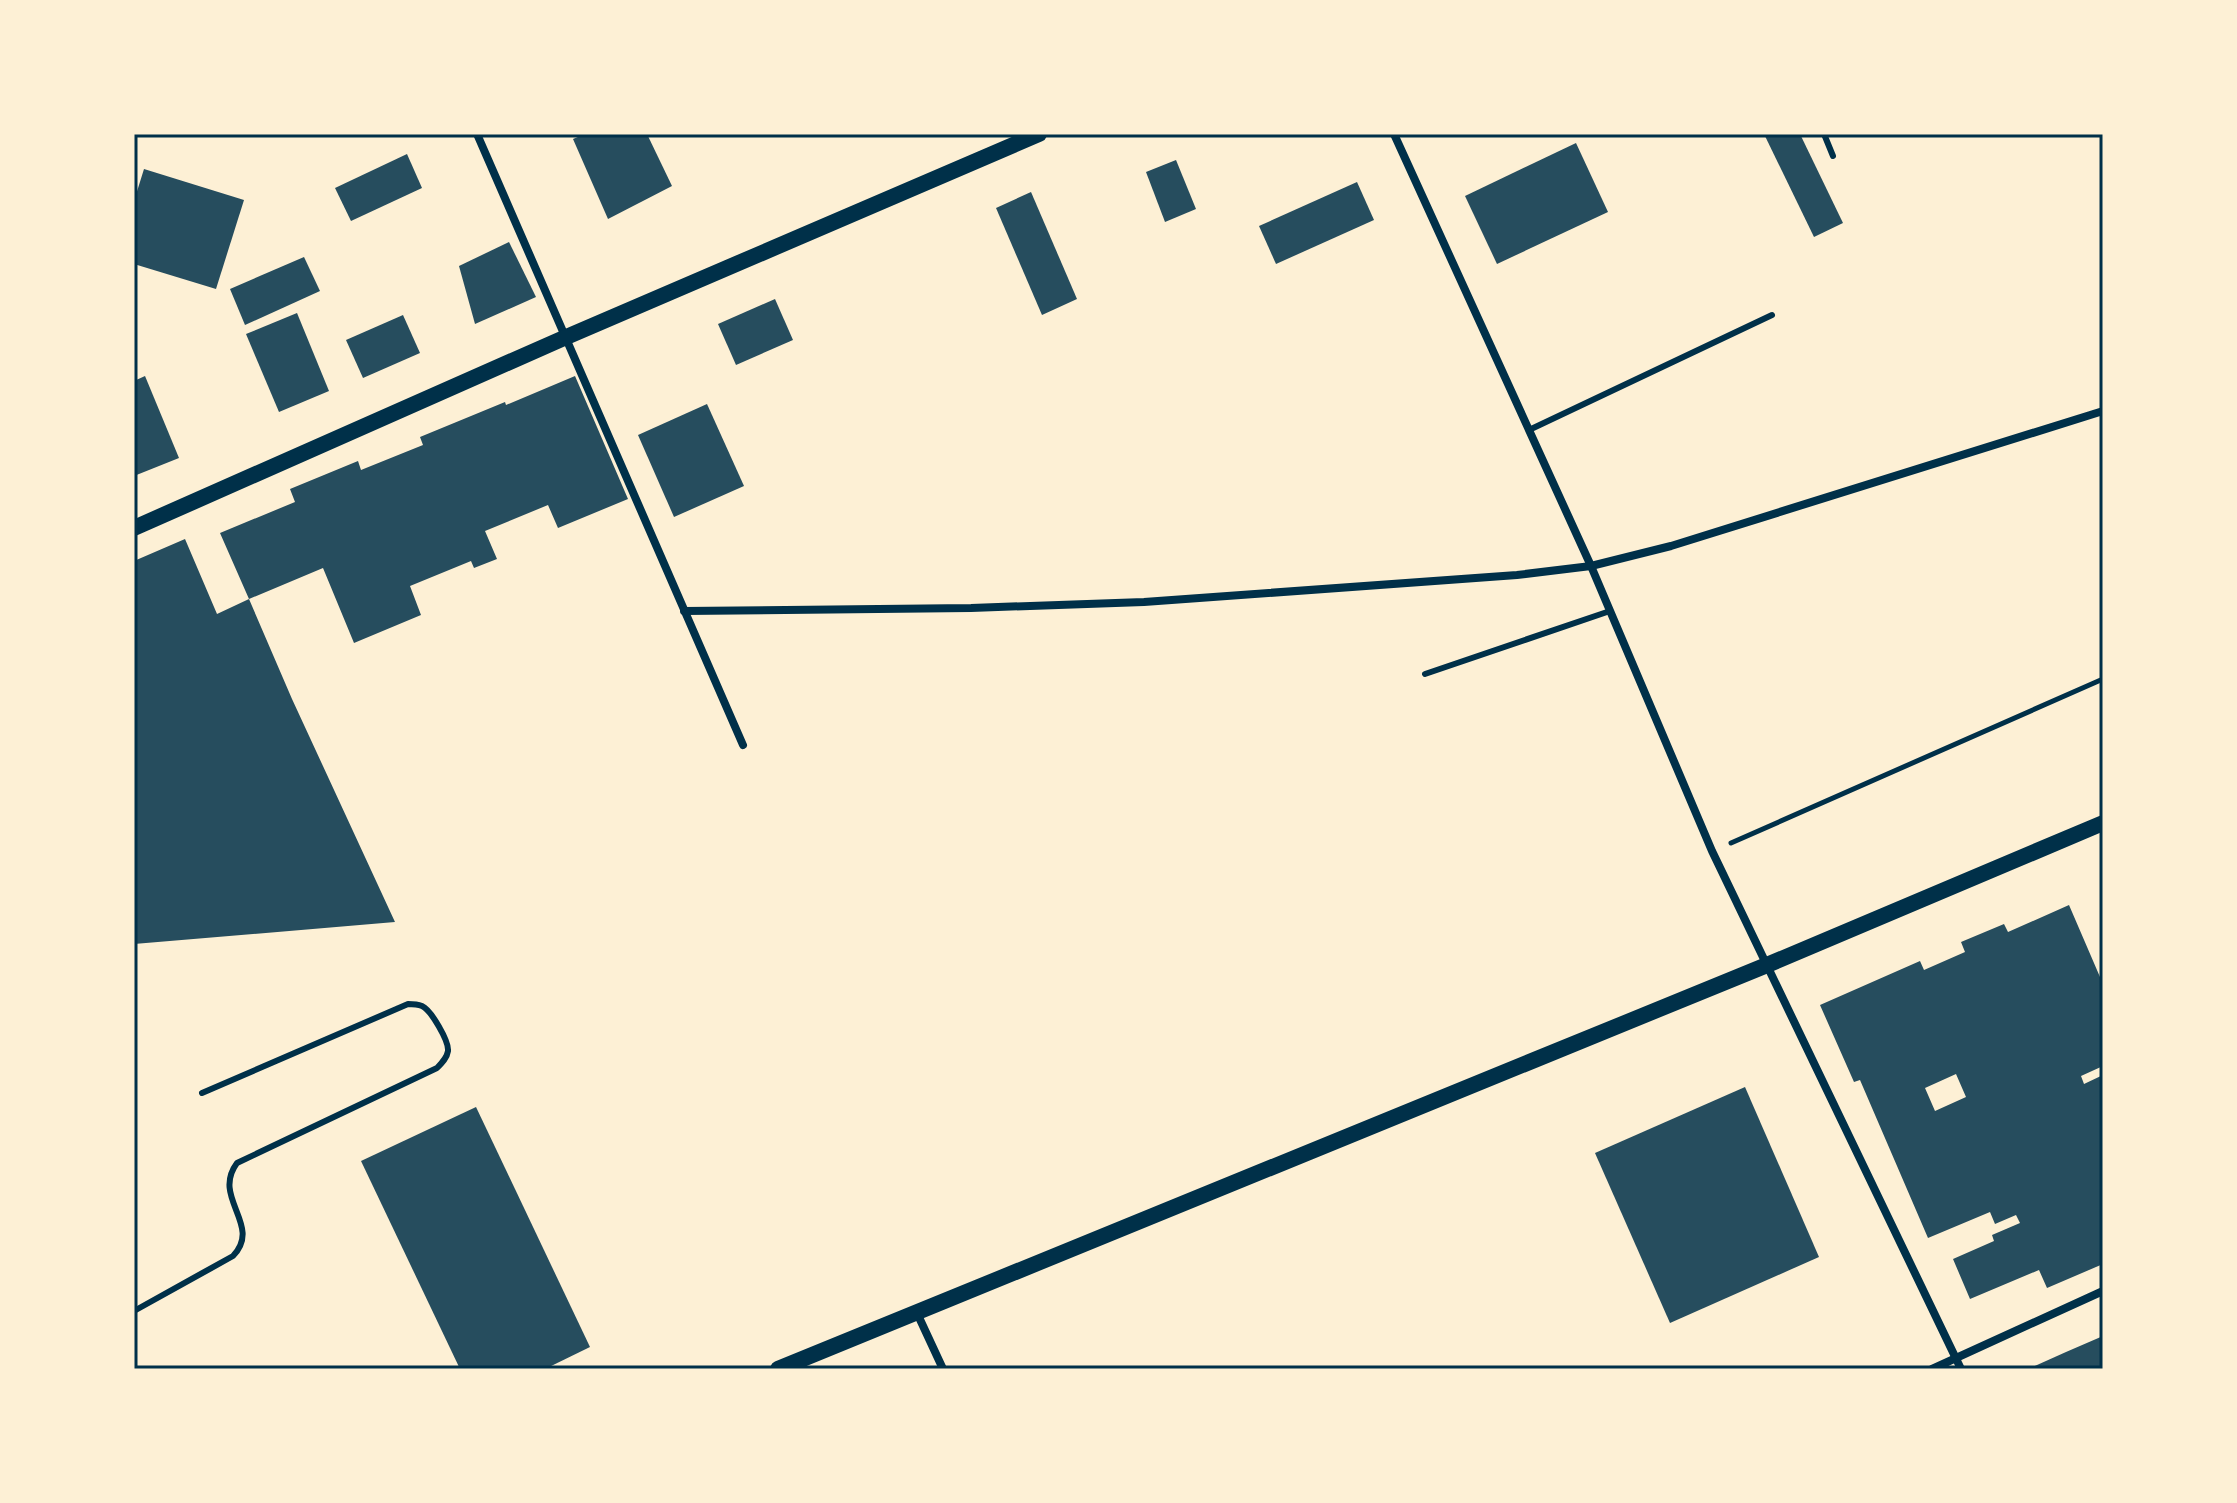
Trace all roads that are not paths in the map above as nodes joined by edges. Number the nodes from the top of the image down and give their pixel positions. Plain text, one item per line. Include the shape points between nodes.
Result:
1 (477, 134) edge
2 (1039, 134) edge
3 (1394, 134) edge
4 (1824, 134) edge
5 (1833, 156) dead end
6 (1772, 315) dead end
7 (564, 338) junction
8 (2103, 411) edge
9 (1529, 430) junction
10 (134, 528) edge
11 (1591, 566) junction
12 (684, 611) junction
13 (1610, 611) junction
14 (1425, 674) dead end
15 (743, 745) dead end
16 (2103, 823) edge
17 (1767, 965) junction
18 (202, 1093) dead end
19 (2103, 1291) edge
20 (134, 1311) edge
21 (917, 1312) junction
22 (1956, 1358) junction
23 (778, 1369) edge
24 (943, 1369) edge
25 (1932, 1369) edge
26 (1961, 1369) edge

1 - 7 street
2 - 7 main road
3 - 9 street
4 - 5 lane
6 - 9 lane
7 - 10 main road
7 - 12 street
8 - 11 street via 1671,546
9 - 11 street
11 - 12 street via 1144,602
11 - 13 street
12 - 15 street
13 - 14 lane
13 - 17 street via 1712,851
16 - 17 main road
17 - 21 main road
17 - 22 street
18 - 20 lane via 408,1004 424,1006 447,1042 445,1061 437,1068 237,1163 228,1180 243,1230 239,1249
19 - 22 street
21 - 23 main road
21 - 24 street
22 - 25 street
22 - 26 street

